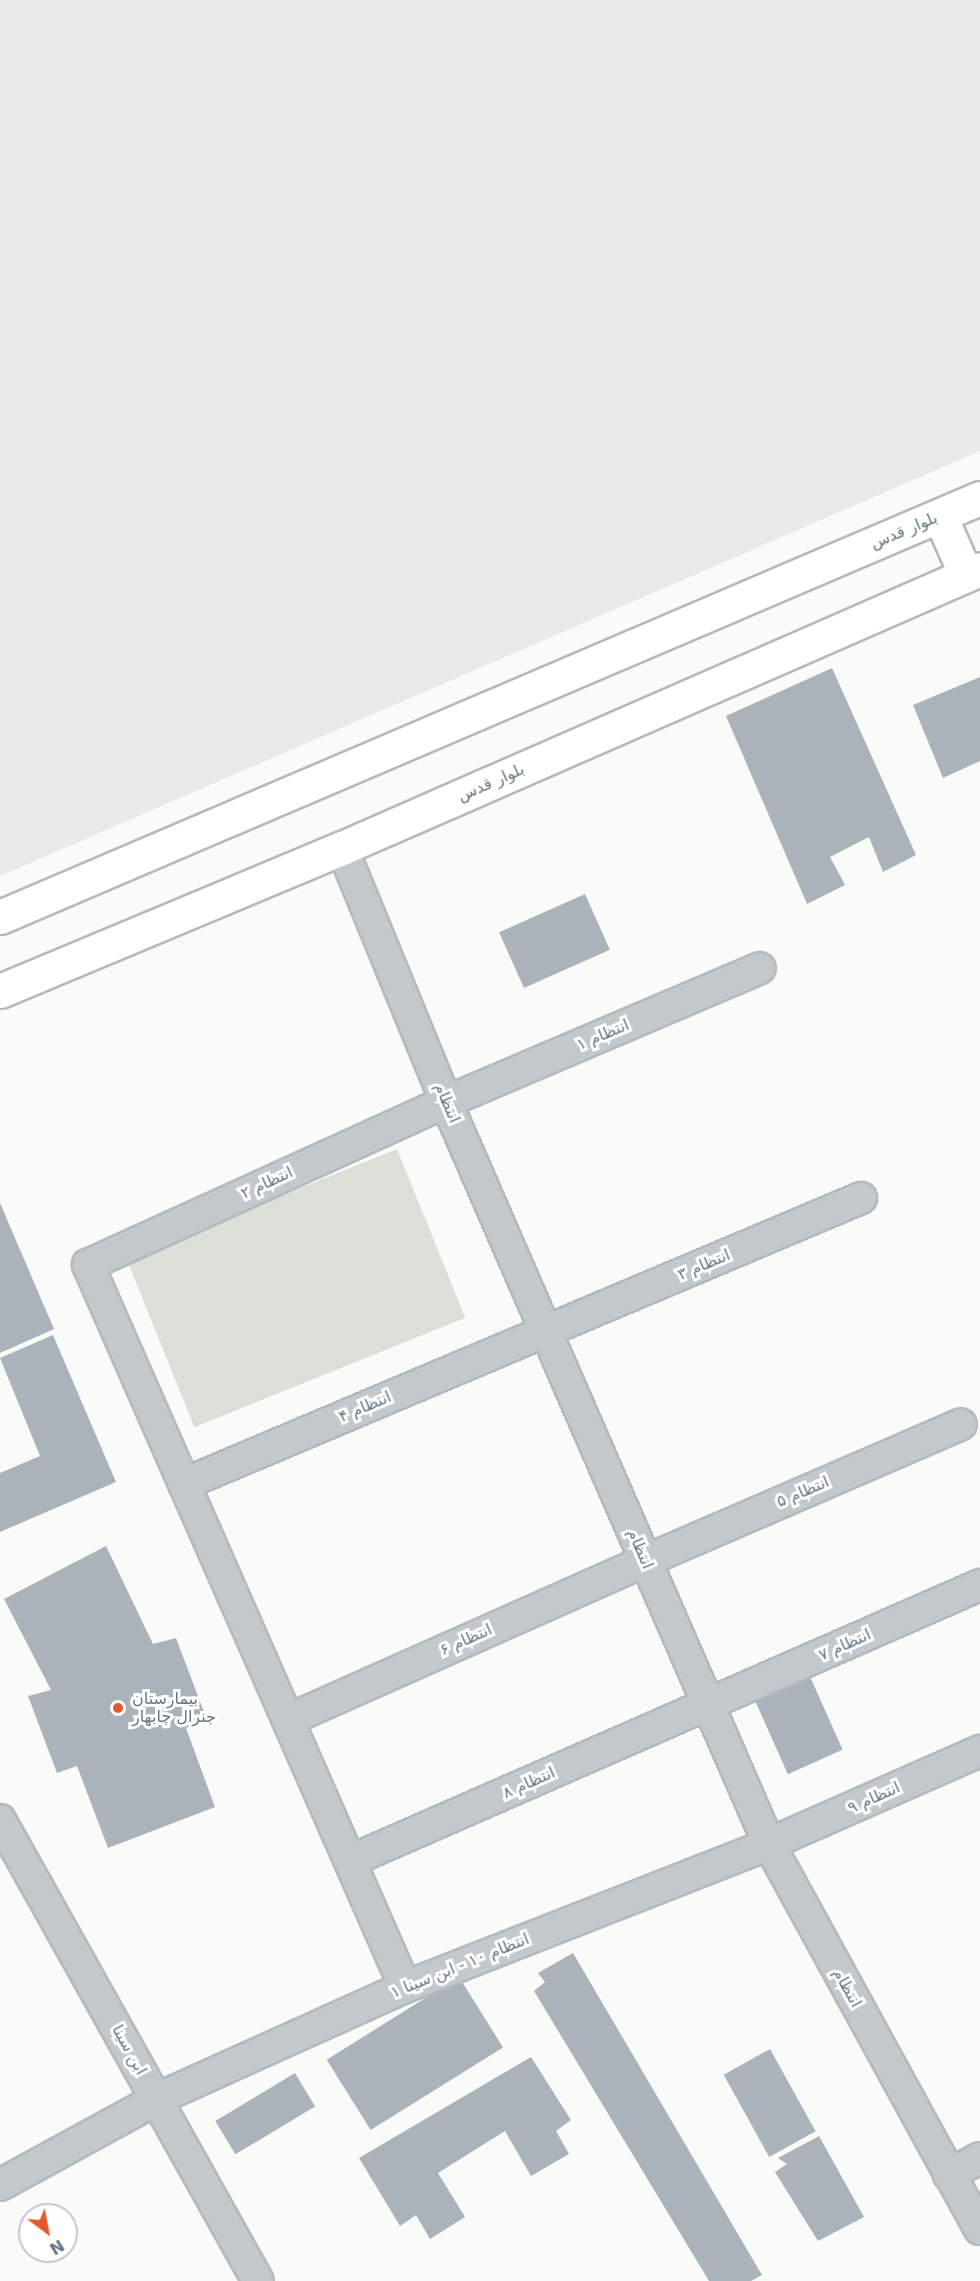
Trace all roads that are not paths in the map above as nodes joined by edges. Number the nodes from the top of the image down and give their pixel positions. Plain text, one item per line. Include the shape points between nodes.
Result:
1 (980, 498) edge
2 (940, 516) junction
3 (973, 572) edge
4 (342, 848) junction
5 (0, 917) edge
6 (760, 968) dead end
7 (0, 992) edge
8 (446, 1102) junction
9 (861, 1198) dead end
10 (548, 1332) junction
11 (960, 1424) dead end
12 (184, 1484) junction
13 (645, 1561) junction
14 (980, 1585) edge
15 (709, 1704) junction
16 (288, 1720) junction
17 (980, 1751) edge
18 (0, 1820) edge
19 (769, 1844) junction
20 (350, 1861) junction
21 (405, 1987) junction
22 (157, 2099) junction
23 (980, 2158) edge
24 (949, 2175) junction
25 (0, 2185) edge
26 (980, 2229) edge
27 (258, 2281) edge

1 - 2 main road, بلوار قدس
2 - 3 main road
2 - 5 main road, بلوار قدس
3 - 4 main road, بلوار قدس
4 - 7 main road, بلوار قدس
4 - 8 street, انتظام
6 - 8 street, انتظام ۱
8 - 10 street, انتظام
8 - 12 street, انتظام ۲ via 88,1265
9 - 10 street, انتظام ۳
10 - 12 street, انتظام ۴
10 - 13 street, انتظام
11 - 13 street, انتظام ۵
12 - 16 street
13 - 15 street, انتظام
13 - 16 street, انتظام ۶
14 - 15 street, انتظام ۷
15 - 19 street, انتظام
15 - 20 street, انتظام ۸
16 - 20 street
17 - 19 street, انتظام ۹
18 - 22 street, ابن سینا
19 - 21 street, انتظام ۱۰ - ابن سینا ۱
19 - 24 street, انتظام
20 - 21 street
21 - 22 street, انتظام ۱۰ - ابن سینا ۱
22 - 25 street, انتظام ۱۰ - ابن سینا ۱
22 - 27 street, ابن سینا
23 - 24 street
24 - 26 street, انتظام

